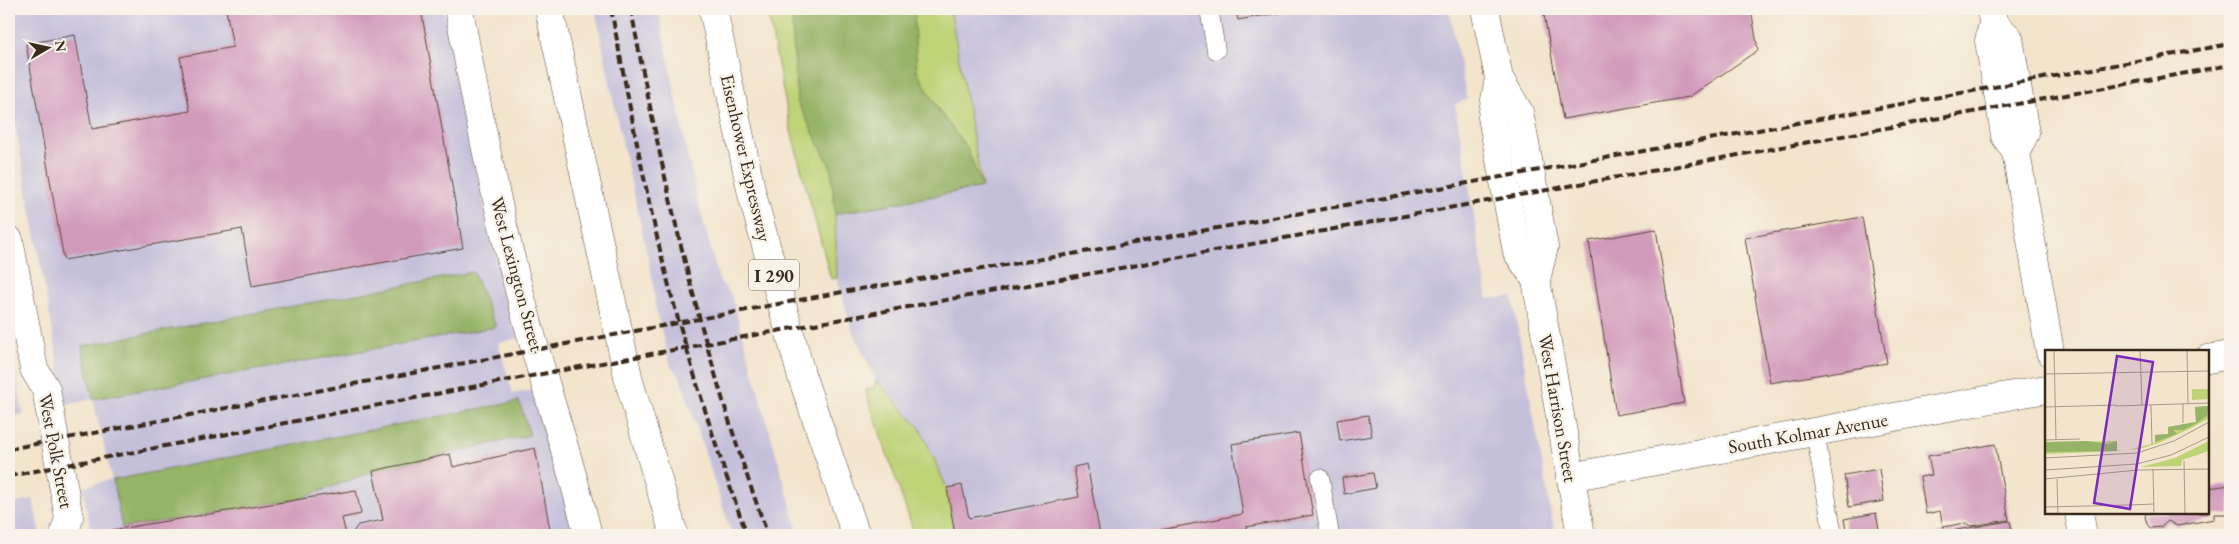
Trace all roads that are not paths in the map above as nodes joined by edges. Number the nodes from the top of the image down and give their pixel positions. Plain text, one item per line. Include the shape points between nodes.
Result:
1 (459, 9) edge
2 (549, 9) edge
3 (713, 9) edge
4 (1209, 9) edge
5 (1485, 9) edge
6 (1992, 16) edge
7 (1216, 50) dead end
8 (9, 240) edge
9 (2050, 350) edge
10 (2230, 355) edge
11 (2209, 359) edge
12 (2045, 389) edge
13 (1815, 432) junction
14 (1570, 476) junction
15 (1320, 478) dead end
16 (2079, 514) edge
17 (63, 535) edge
18 (588, 535) edge
19 (674, 535) edge
20 (856, 535) edge
21 (1330, 535) edge
22 (1581, 535) edge
23 (1833, 535) edge
24 (2084, 535) edge

1 - 18 main road, West Lexington Street via 484,146 524,310 574,475
2 - 19 main road via 629,381
3 - 20 main road, Eisenhower Expressway / I 290 via 752,194 801,374
4 - 7 lane
5 - 14 main road, West Harrison Street via 1499,78 1492,117 1517,252 1536,280
6 - 9 main road via 1989,41 2005,136 2016,152
8 - 17 main road, West Polk Street via 34,369 30,391 52,520
10 - 11 main road
12 - 13 main road, South Kolmar Avenue
13 - 14 main road, South Kolmar Avenue
13 - 23 lane
14 - 22 main road, West Harrison Street
15 - 21 lane
16 - 24 main road

